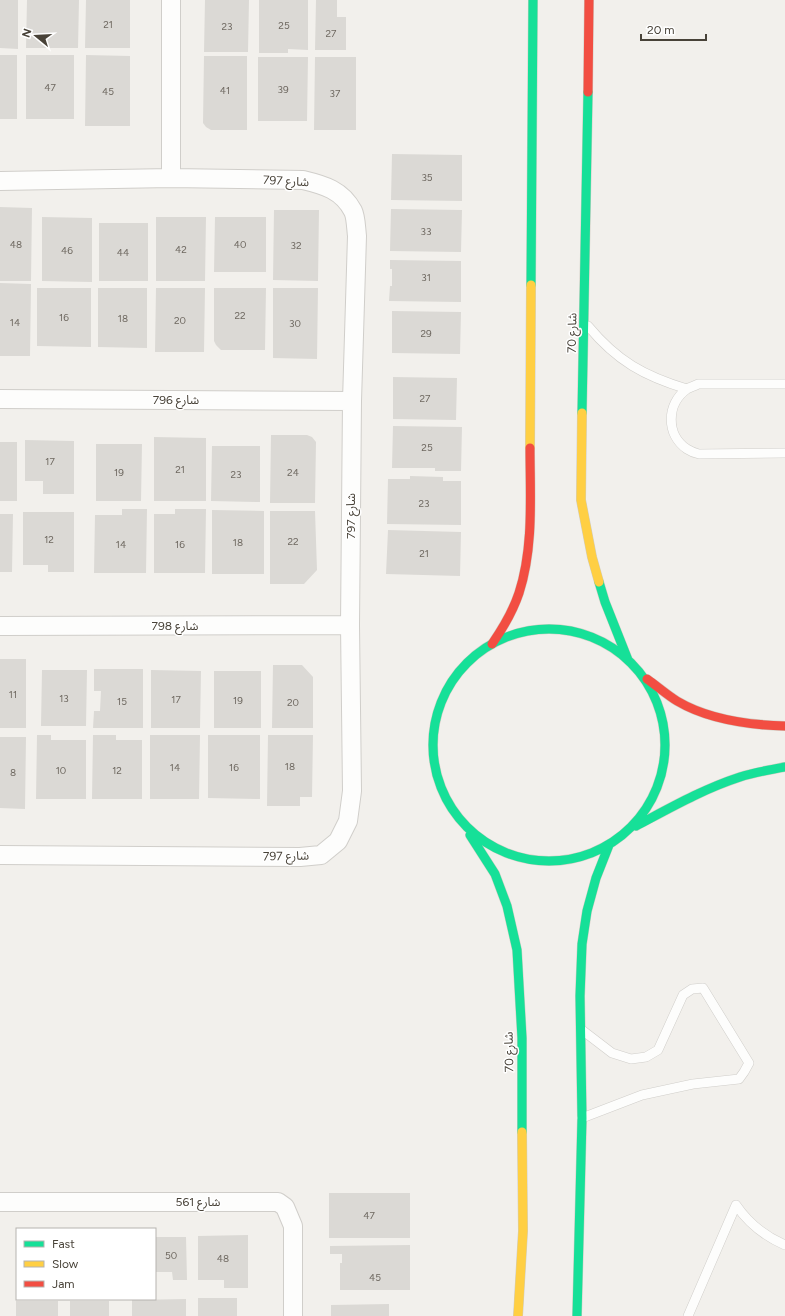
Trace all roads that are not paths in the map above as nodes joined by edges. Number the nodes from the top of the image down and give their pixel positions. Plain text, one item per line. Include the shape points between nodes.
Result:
1 (171, 0) edge
2 (533, 0) edge
3 (589, 0) edge
4 (171, 178) junction
5 (0, 181) edge
6 (584, 321) junction
7 (785, 384) edge
8 (687, 389) junction
9 (0, 399) edge
10 (352, 401) junction
11 (785, 453) edge
12 (350, 625) junction
13 (0, 626) edge
14 (492, 644) junction
15 (628, 660) junction
16 (643, 676) junction
17 (785, 726) edge
18 (785, 767) edge
19 (449, 804) junction
20 (630, 829) junction
21 (609, 845) junction
22 (0, 855) edge
23 (580, 1029) junction
24 (582, 1118) junction
25 (0, 1202) edge
26 (785, 1245) edge
27 (519, 1315) edge
28 (293, 1316) edge
29 (577, 1316) edge
30 (688, 1316) edge

1 - 4 street
2 - 14 main road via 528,544 524,575 514,606
3 - 6 main road, شارع 70
4 - 5 street, شارع 797
4 - 10 street, شارع 797 via 303,180 324,185 340,194 353,211 357,236
6 - 8 lane via 619,358 663,382
6 - 15 main road, شارع 70 via 581,500 594,564 605,602
7 - 8 lane via 698,384
8 - 11 lane via 673,407 671,419 678,442 688,450 699,454
9 - 10 street, شارع 796
10 - 12 street, شارع 797
12 - 13 street, شارع 798
12 - 22 street, شارع 797 via 352,791 348,821 338,841 321,855
14 - 15 main road via 520,633 548,629 578,632 605,642
14 - 19 main road via 471,660 454,679 442,702 436,722 434,754 439,780
15 - 16 main road
16 - 17 main road via 678,701 698,710 748,723
16 - 20 main road via 658,705 665,738 662,771 650,803
18 - 20 main road via 757,772 721,784 692,796
19 - 21 main road via 465,825 485,842 508,854 533,860 559,861 585,856
19 - 27 main road, شارع 70 via 495,874 507,906 517,950 522,1038 523,1139 523,1231
20 - 21 main road
21 - 23 main road via 587,911 582,944
23 - 24 main road
23 - 24 lane via 612,1053 631,1059 646,1057 658,1050 683,995 692,989 703,988 749,1063 739,1079 693,1084 642,1095
24 - 29 main road
25 - 28 street, شارع 561 via 278,1202 285,1207 293,1226
26 - 30 lane via 763,1233 736,1205

